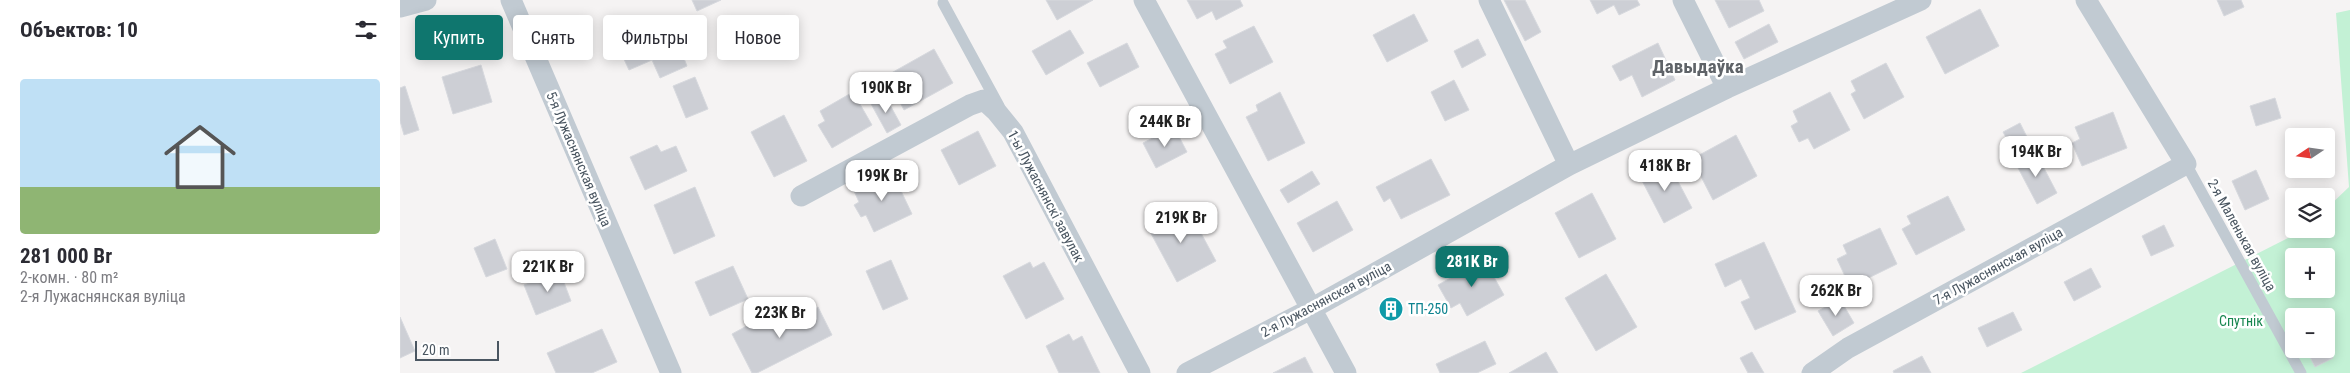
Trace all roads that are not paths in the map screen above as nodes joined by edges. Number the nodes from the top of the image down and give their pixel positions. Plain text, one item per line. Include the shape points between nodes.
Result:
1 (426, 0) edge
2 (511, 0) edge
3 (1144, 0) edge
4 (1490, 0) edge
5 (1683, 0) edge
6 (1921, 0) edge
7 (2086, 0) edge
8 (944, 3) dead end
9 (400, 8) edge
10 (1726, 88) junction
11 (1013, 132) junction
12 (2186, 164) junction
13 (1569, 165) junction
14 (801, 196) dead end
15 (1311, 309) junction
16 (671, 373) edge
17 (1140, 373) edge
18 (1187, 373) edge
19 (1346, 373) edge
20 (1812, 373) edge
21 (2301, 373) edge

1 - 9 street
2 - 16 street, 5-я Лужаснянская вуліца
3 - 15 street
4 - 13 street
5 - 10 street
6 - 10 street, 2-я Лужаснянская вуліца
7 - 12 street
8 - 11 lane
10 - 13 street, 2-я Лужаснянская вуліца
11 - 14 street, 1-ы Лужаснянскі завулак via 984,100
11 - 17 street, 1-ы Лужаснянскі завулак
12 - 20 street, 7-я Лужаснянская вуліца via 1848,348
12 - 21 lane, 2-я Маленькая вуліца
13 - 15 street, 2-я Лужаснянская вуліца
15 - 18 street, 2-я Лужаснянская вуліца
15 - 19 street

